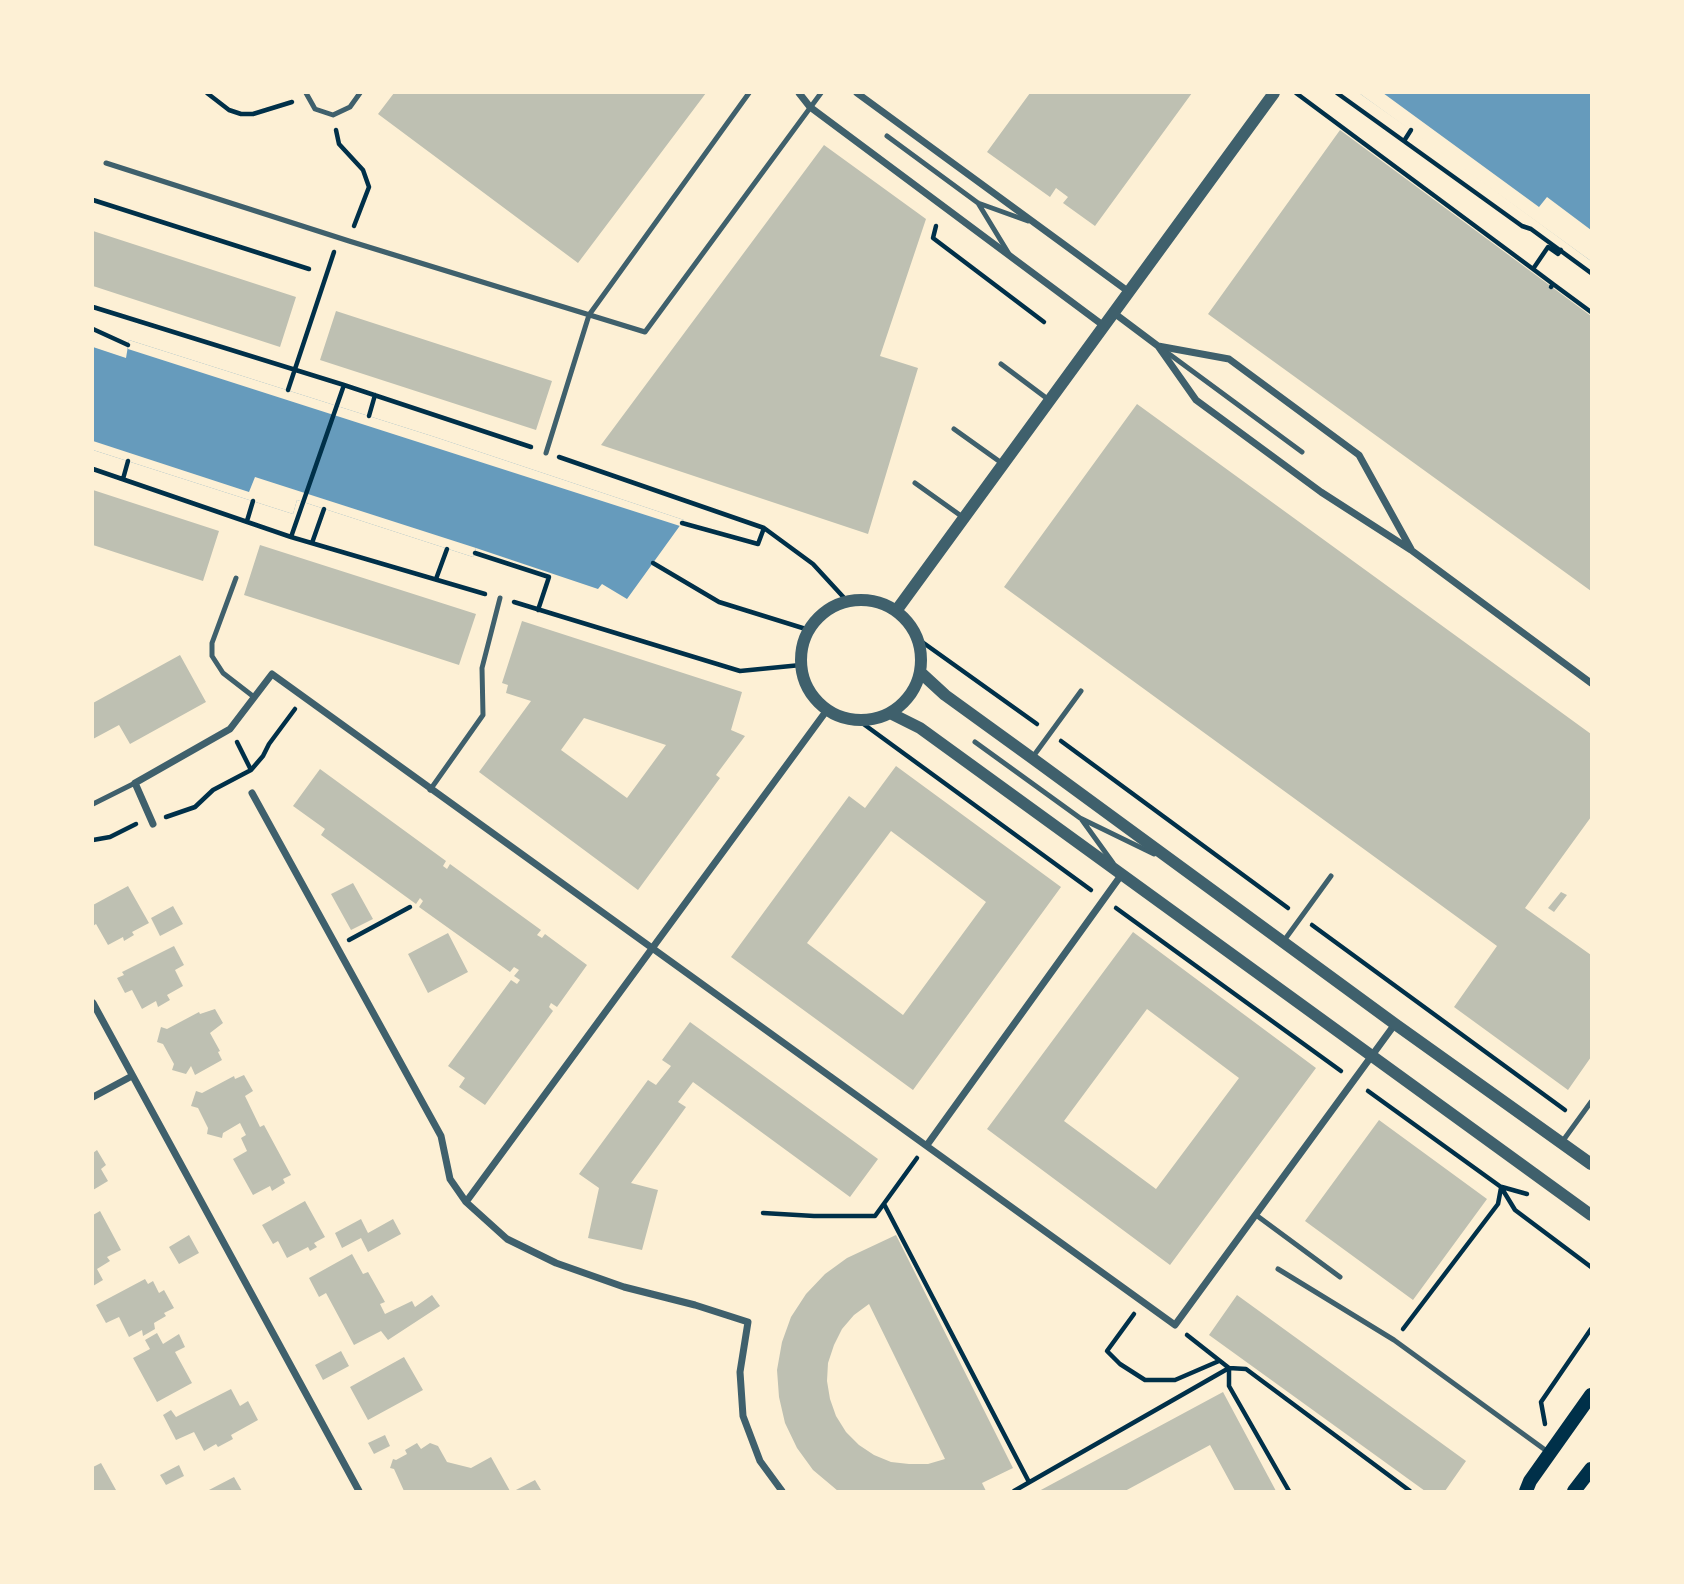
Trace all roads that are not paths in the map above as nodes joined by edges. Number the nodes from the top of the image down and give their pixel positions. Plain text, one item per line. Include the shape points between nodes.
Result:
1 (360, 93) edge
2 (749, 93) edge
3 (799, 93) edge
4 (821, 93) edge
5 (857, 93) edge
6 (1274, 93) edge
7 (305, 94) edge
8 (810, 107) junction
9 (887, 136) dead end
10 (106, 163) dead end
11 (978, 203) junction
12 (1035, 223) junction
13 (1011, 257) junction
14 (1129, 292) junction
15 (1114, 313) junction
16 (589, 315) junction
17 (1104, 326) junction
18 (1158, 346) junction
19 (1001, 364) dead end
20 (1050, 401) junction
21 (954, 429) dead end
22 (1303, 452) dead end
23 (546, 453) road end
24 (1004, 465) junction
25 (915, 483) dead end
26 (965, 519) junction
27 (1411, 550) junction
28 (236, 578) dead end
29 (500, 598) road end
30 (896, 611) junction
31 (920, 672) junction
32 (1591, 682) edge
33 (1082, 691) dead end
34 (254, 697) junction
35 (827, 710) junction
36 (890, 713) junction
37 (975, 742) dead end
38 (1032, 758) junction
39 (135, 783) junction
40 (430, 790) junction
41 (252, 793) dead end
42 (93, 804) edge
43 (1080, 818) junction
44 (153, 824) road end
45 (1176, 864) junction
46 (1122, 874) junction
47 (1331, 876) dead end
48 (1283, 942) junction
49 (651, 948) junction
50 (93, 1003) edge
51 (1395, 1024) junction
52 (1372, 1056) junction
53 (132, 1076) junction
54 (93, 1097) edge
55 (1591, 1102) edge
56 (1562, 1142) junction
57 (927, 1145) junction
58 (1591, 1164) edge
59 (466, 1202) junction
60 (1256, 1214) junction
61 (1591, 1215) edge
62 (1278, 1269) dead end
63 (1339, 1277) dead end
64 (1591, 1395) edge
65 (1550, 1454) junction
66 (1591, 1469) edge
67 (359, 1491) edge
68 (782, 1491) edge
69 (1526, 1491) edge
70 (1574, 1491) edge

1 - 7 lane via 350,107 333,116 315,109
2 - 16 lane
3 - 8 street
4 - 8 lane
5 - 12 street
6 - 14 street
8 - 13 street
8 - 16 lane via 645,332
9 - 11 lane
10 - 16 lane
11 - 12 lane
11 - 13 lane
12 - 14 street
13 - 17 street
14 - 15 street
15 - 17 street
15 - 18 street
16 - 23 lane
17 - 20 street
18 - 22 lane
18 - 27 street via 1196,400 1321,492
18 - 27 street via 1229,359 1359,455
19 - 20 lane
20 - 24 street
21 - 24 lane
24 - 26 street
25 - 26 lane
26 - 30 street
27 - 32 street
28 - 34 lane via 212,643 212,656 223,673
29 - 40 lane via 482,668 483,715
30 - 31 street via 918,639
30 - 35 street via 881,603 847,601 818,617 808,630 802,647 805,682
31 - 36 street via 909,695
31 - 38 street
33 - 38 lane
34 - 39 street via 230,729
34 - 40 street via 272,674
35 - 36 street via 858,720
35 - 49 street
36 - 46 street via 920,728
37 - 43 lane
38 - 45 street
39 - 42 lane
39 - 44 street
40 - 49 street
41 - 59 street via 441,1136 450,1179
43 - 45 lane
43 - 46 lane
45 - 48 street
46 - 52 street
46 - 57 street
47 - 48 lane
48 - 51 street
49 - 57 street
49 - 59 street
50 - 53 street
51 - 52 street
51 - 56 street
52 - 60 street
52 - 61 street
53 - 54 street
53 - 67 street
55 - 56 lane
56 - 58 street
57 - 60 street via 1175,1325
59 - 68 street via 507,1239 556,1263 748,1322 740,1372 743,1416 760,1461
60 - 63 lane
62 - 65 lane via 1394,1340
64 - 65 main road
65 - 69 main road
66 - 70 main road

